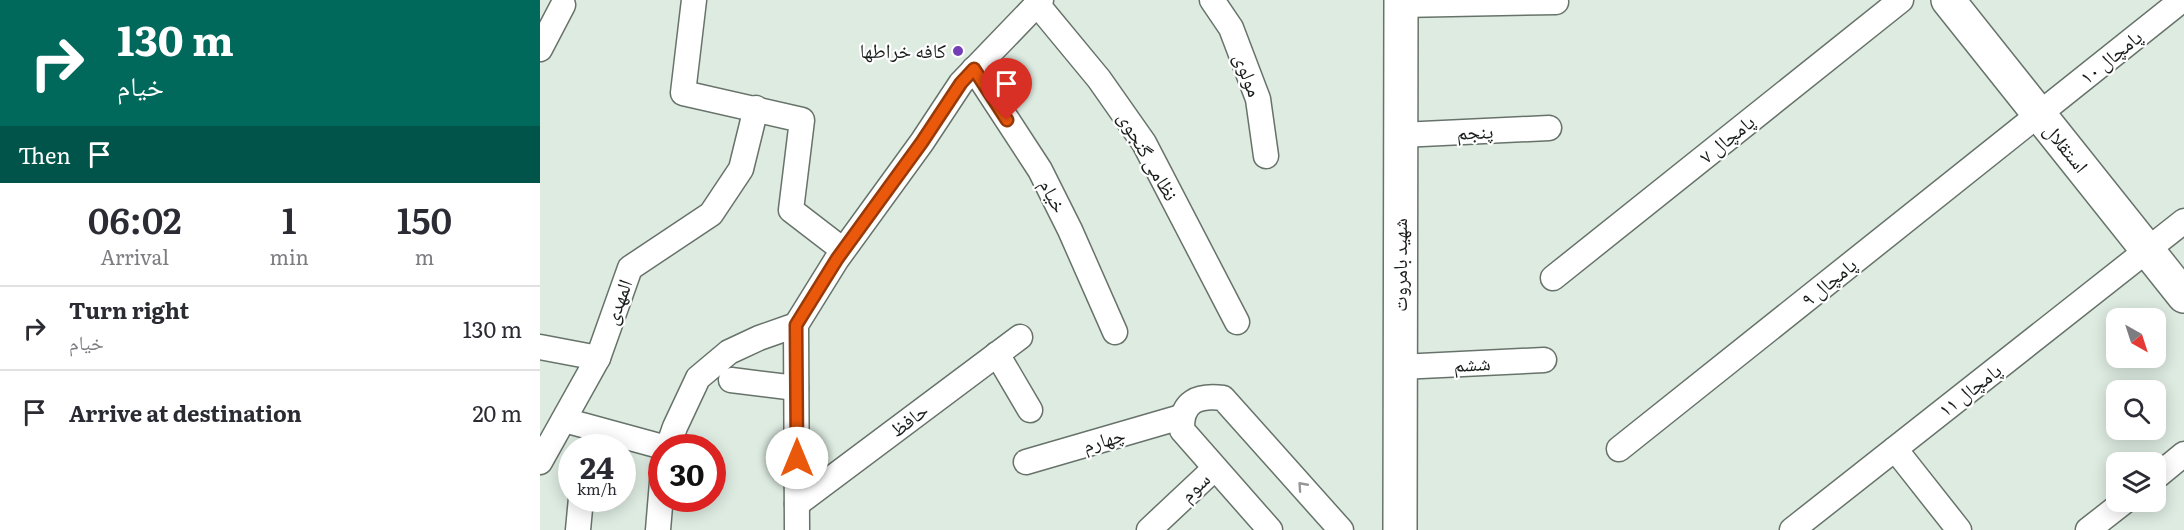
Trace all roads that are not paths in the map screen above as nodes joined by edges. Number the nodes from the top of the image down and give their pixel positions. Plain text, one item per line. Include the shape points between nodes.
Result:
1 (694, 0) edge
2 (1212, 0) edge
3 (1901, 0) edge
4 (1948, 0) edge
5 (2182, 0) edge
6 (1039, 2) edge
7 (1401, 2) edge
8 (1556, 2) dead end
9 (563, 5) dead end
10 (540, 49) edge
11 (974, 69) junction
12 (756, 108) junction
13 (2039, 114) junction
14 (1549, 129) dead end
15 (1401, 135) junction
16 (1266, 156) dead end
17 (2184, 221) edge
18 (843, 250) junction
19 (2147, 250) junction
20 (1553, 278) dead end
21 (2184, 296) edge
22 (1237, 322) dead end
23 (796, 325) junction
24 (1115, 332) dead end
25 (1020, 337) dead end
26 (540, 347) edge
27 (997, 354) junction
28 (598, 358) junction
29 (1544, 360) dead end
30 (1400, 367) junction
31 (731, 380) dead end
32 (796, 388) junction
33 (1030, 410) dead end
34 (1181, 417) junction
35 (564, 420) junction
36 (673, 434) edge
37 (648, 443) edge
38 (1619, 449) dead end
39 (1895, 449) junction
40 (2184, 454) edge
41 (540, 462) edge
42 (1026, 462) dead end
43 (1214, 469) junction
44 (2166, 469) edge
45 (797, 504) junction
46 (580, 512) edge
47 (660, 512) edge
48 (2111, 512) edge
49 (578, 530) edge
50 (658, 530) edge
51 (797, 530) edge
52 (1149, 530) edge
53 (1270, 530) edge
54 (1341, 530) edge
55 (1400, 530) edge
56 (1792, 530) edge
57 (1959, 530) edge
58 (2088, 530) edge

1 - 12 street via 683,93
2 - 16 street, مولوی via 1231,28 1258,99
3 - 20 street, پامچال ۷
4 - 13 main road, استقلال
5 - 13 street, پامچال ۱۰
6 - 11 street
6 - 22 street, نظامی گنجوی via 1144,143
7 - 8 street
7 - 15 main road, شهید بامروت
9 - 10 street
11 - 18 street
11 - 24 street, خیام via 1040,170
12 - 18 street via 802,120 791,210
12 - 28 street, المهدی via 741,169 711,214 630,268
13 - 19 main road, استقلال
13 - 38 street, پامچال ۹
14 - 15 street, پنجم
15 - 30 main road, شهید بامروت
17 - 19 street, پامچال ۱۱
18 - 23 street
19 - 21 main road, استقلال
19 - 39 street, پامچال ۱۱
23 - 32 street
23 - 36 street via 729,352 698,378
25 - 27 street, حافظ
26 - 28 street
27 - 33 street
27 - 45 street, حافظ
28 - 35 street, المهدی
29 - 30 street, ششم
30 - 55 main road, شهید بامروت
31 - 32 street
32 - 45 street
34 - 42 street, چهارم
34 - 43 street via 1182,430
54 -> 34 street via 1223,398 1205,396 1191,404
35 - 37 street
35 - 41 street, المهدی
39 - 56 street, پامچال ۱۱
39 - 57 street
40 - 44 street
43 - 52 street, سوم
43 - 53 street
45 - 51 street
46 - 49 street
47 - 50 street
48 - 58 street

